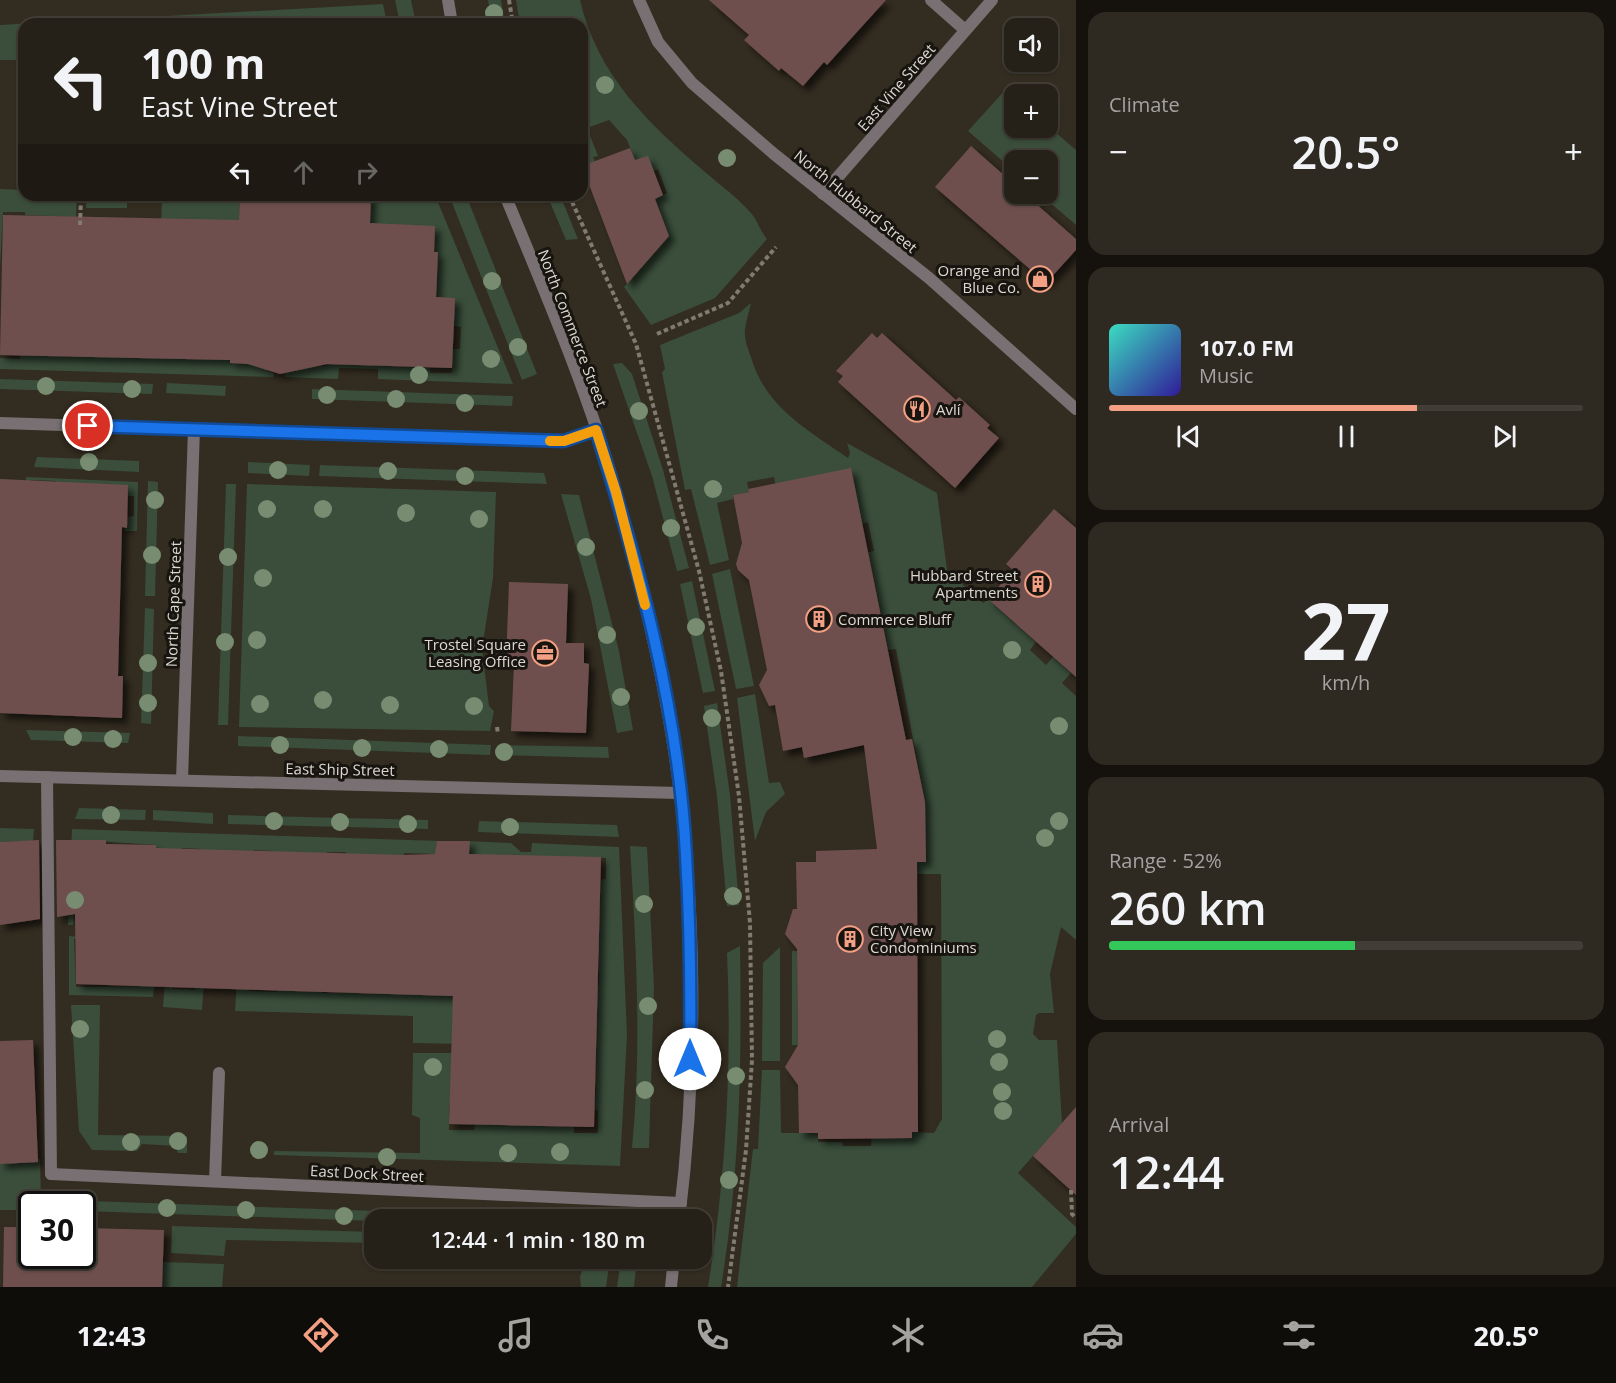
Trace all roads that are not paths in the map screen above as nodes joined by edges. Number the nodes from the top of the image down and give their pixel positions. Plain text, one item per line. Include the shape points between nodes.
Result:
1 (448, 0) edge
2 (639, 0) edge
3 (931, 0) edge
4 (992, 0) edge
5 (451, 18) edge
6 (965, 30) junction
7 (823, 194) junction
8 (507, 201) edge
9 (1076, 409) edge
10 (0, 423) edge
11 (194, 429) junction
12 (596, 430) junction
13 (0, 776) edge
14 (46, 777) junction
15 (182, 780) junction
16 (680, 793) junction
17 (219, 1073) dead end
18 (215, 1181) junction
19 (681, 1203) junction
20 (680, 1209) edge
21 (672, 1269) edge
22 (670, 1287) edge

1 - 5 street
2 - 7 street, North Hubbard Street via 658,42 680,70
3 - 6 street
4 - 6 street, East Vine Street
6 - 7 street, East Vine Street
7 - 9 street, North Hubbard Street via 929,278
8 - 12 street, North Commerce Street
10 - 11 street
11 - 12 street via 564,441
11 - 15 street, North Cape Street
12 - 16 street, North Commerce Street via 653,636
13 - 14 street, East Ship Street
14 - 15 street, East Ship Street
14 - 18 street, East Dock Street via 51,1174
15 - 16 street, East Ship Street
16 - 19 street, North Commerce Street via 690,928 691,1019 690,1119
17 - 18 street
18 - 19 street, East Dock Street
19 - 20 street, North Commerce Street
21 - 22 street

